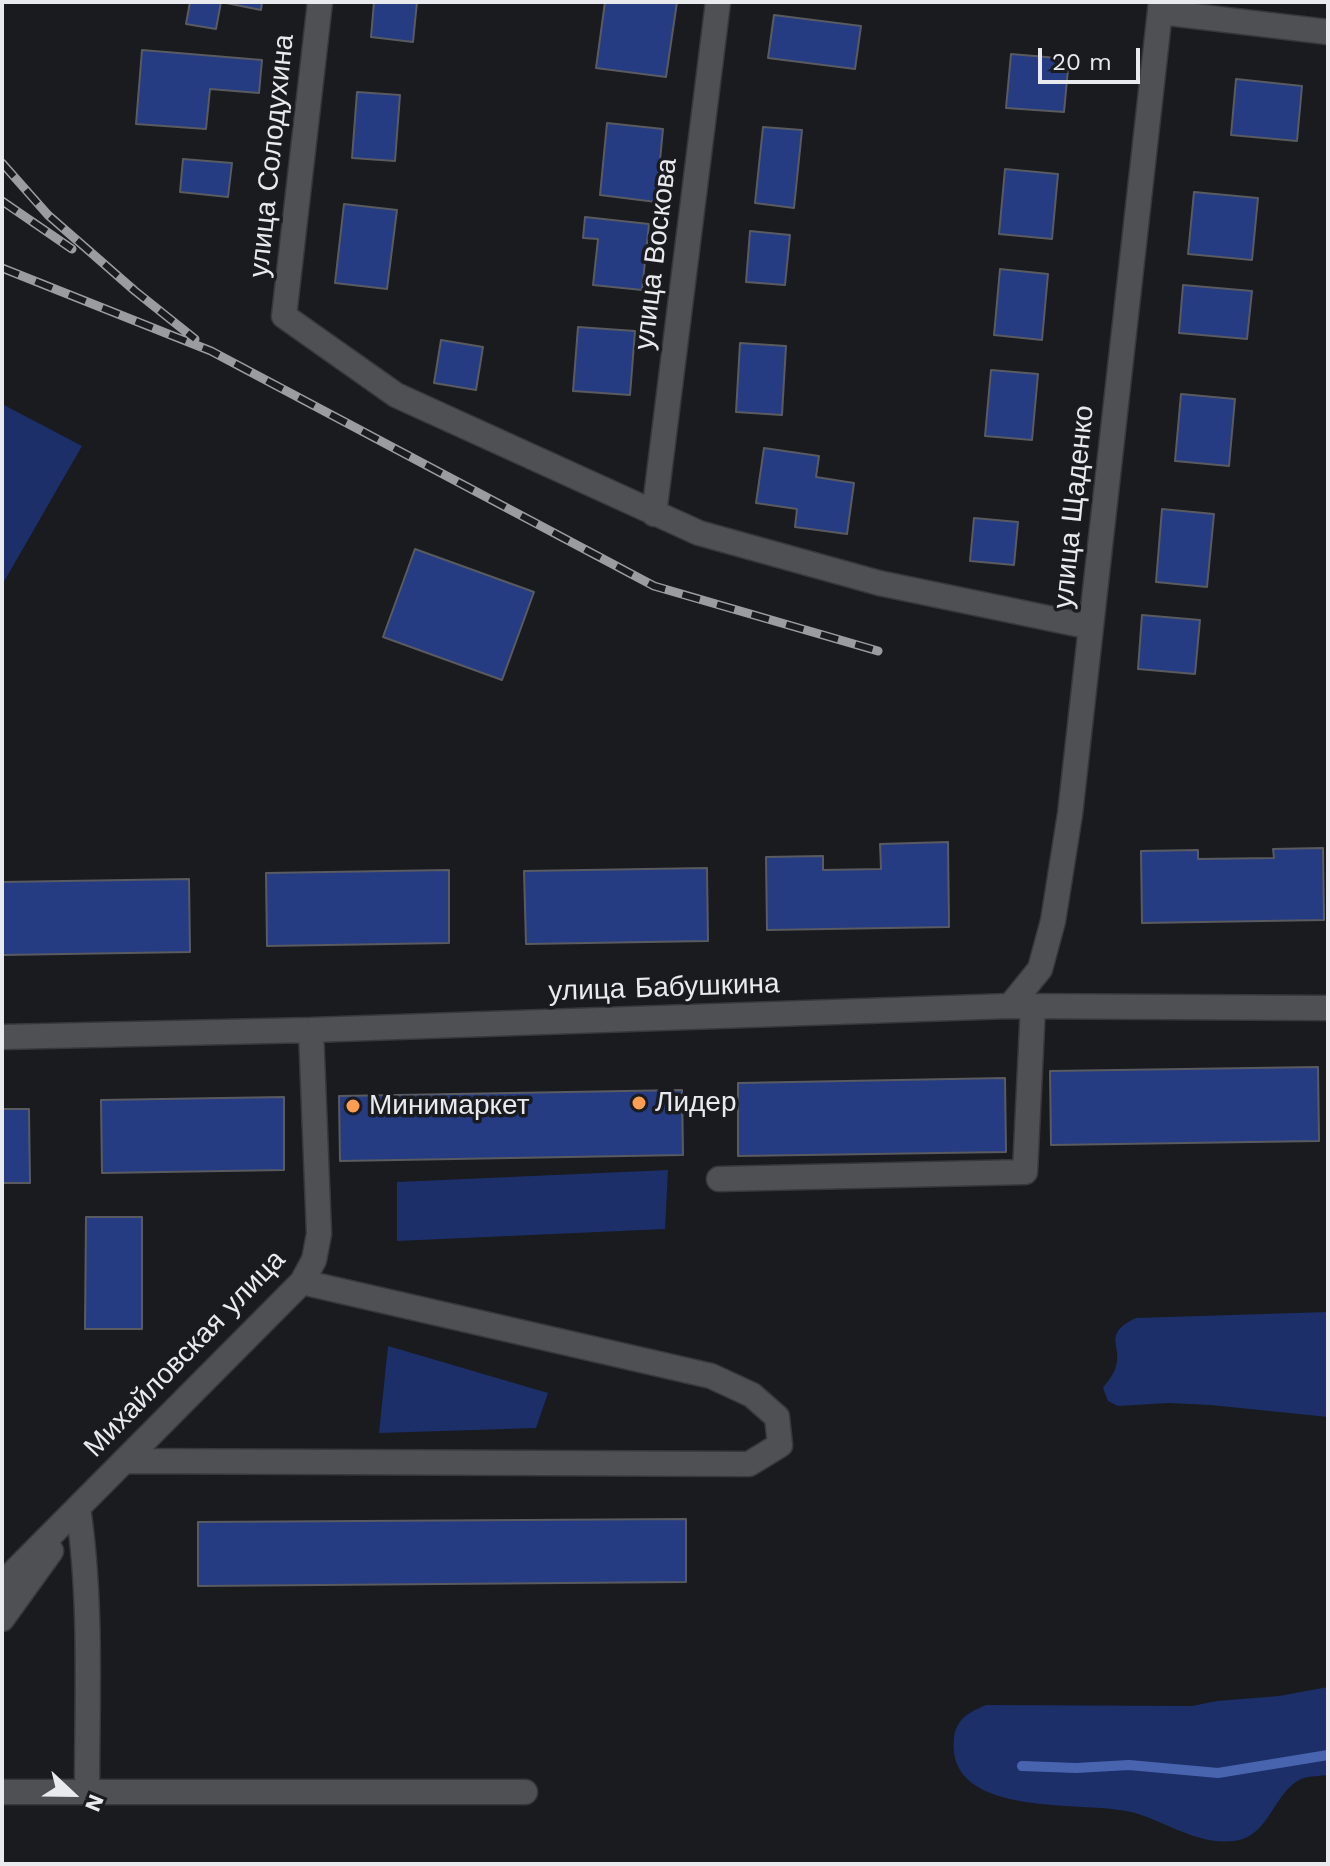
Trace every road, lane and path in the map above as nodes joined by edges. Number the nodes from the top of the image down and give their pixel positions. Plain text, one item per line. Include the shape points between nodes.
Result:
1 (320, 2) edge
2 (718, 2) edge
3 (1160, 7) edge
4 (1328, 32) edge
5 (654, 514) junction
6 (1091, 627) junction
7 (1021, 1006) junction
8 (1328, 1008) edge
9 (311, 1030) junction
10 (2, 1037) edge
11 (719, 1179) dead end
12 (302, 1282) junction
13 (124, 1461) junction
14 (78, 1508) junction
15 (2, 1584) edge
16 (2, 1619) edge
17 (2, 1792) edge
18 (87, 1792) junction
19 (525, 1792) dead end

1 - 5 street, улица Солодухина via 284,316 396,395
2 - 5 street, улица Воскова
3 - 4 street
3 - 6 street, улица Щаденко
5 - 6 street via 699,533 879,583
6 - 7 street, улица Щаденко via 1053,921 1040,969
7 - 8 street, улица Бабушкина
7 - 9 street, улица Бабушкина
7 - 11 street via 1025,1172
9 - 10 street, улица Бабушкина
9 - 12 street, Михайловская улица via 319,1234
12 - 13 street, Михайловская улица
12 - 13 street via 711,1376 752,1395 777,1417 780,1445 749,1464
13 - 14 street, Михайловская улица
14 - 15 street, Михайловская улица
14 - 16 street
14 - 18 street via 86,1577
17 - 18 street
18 - 19 street

